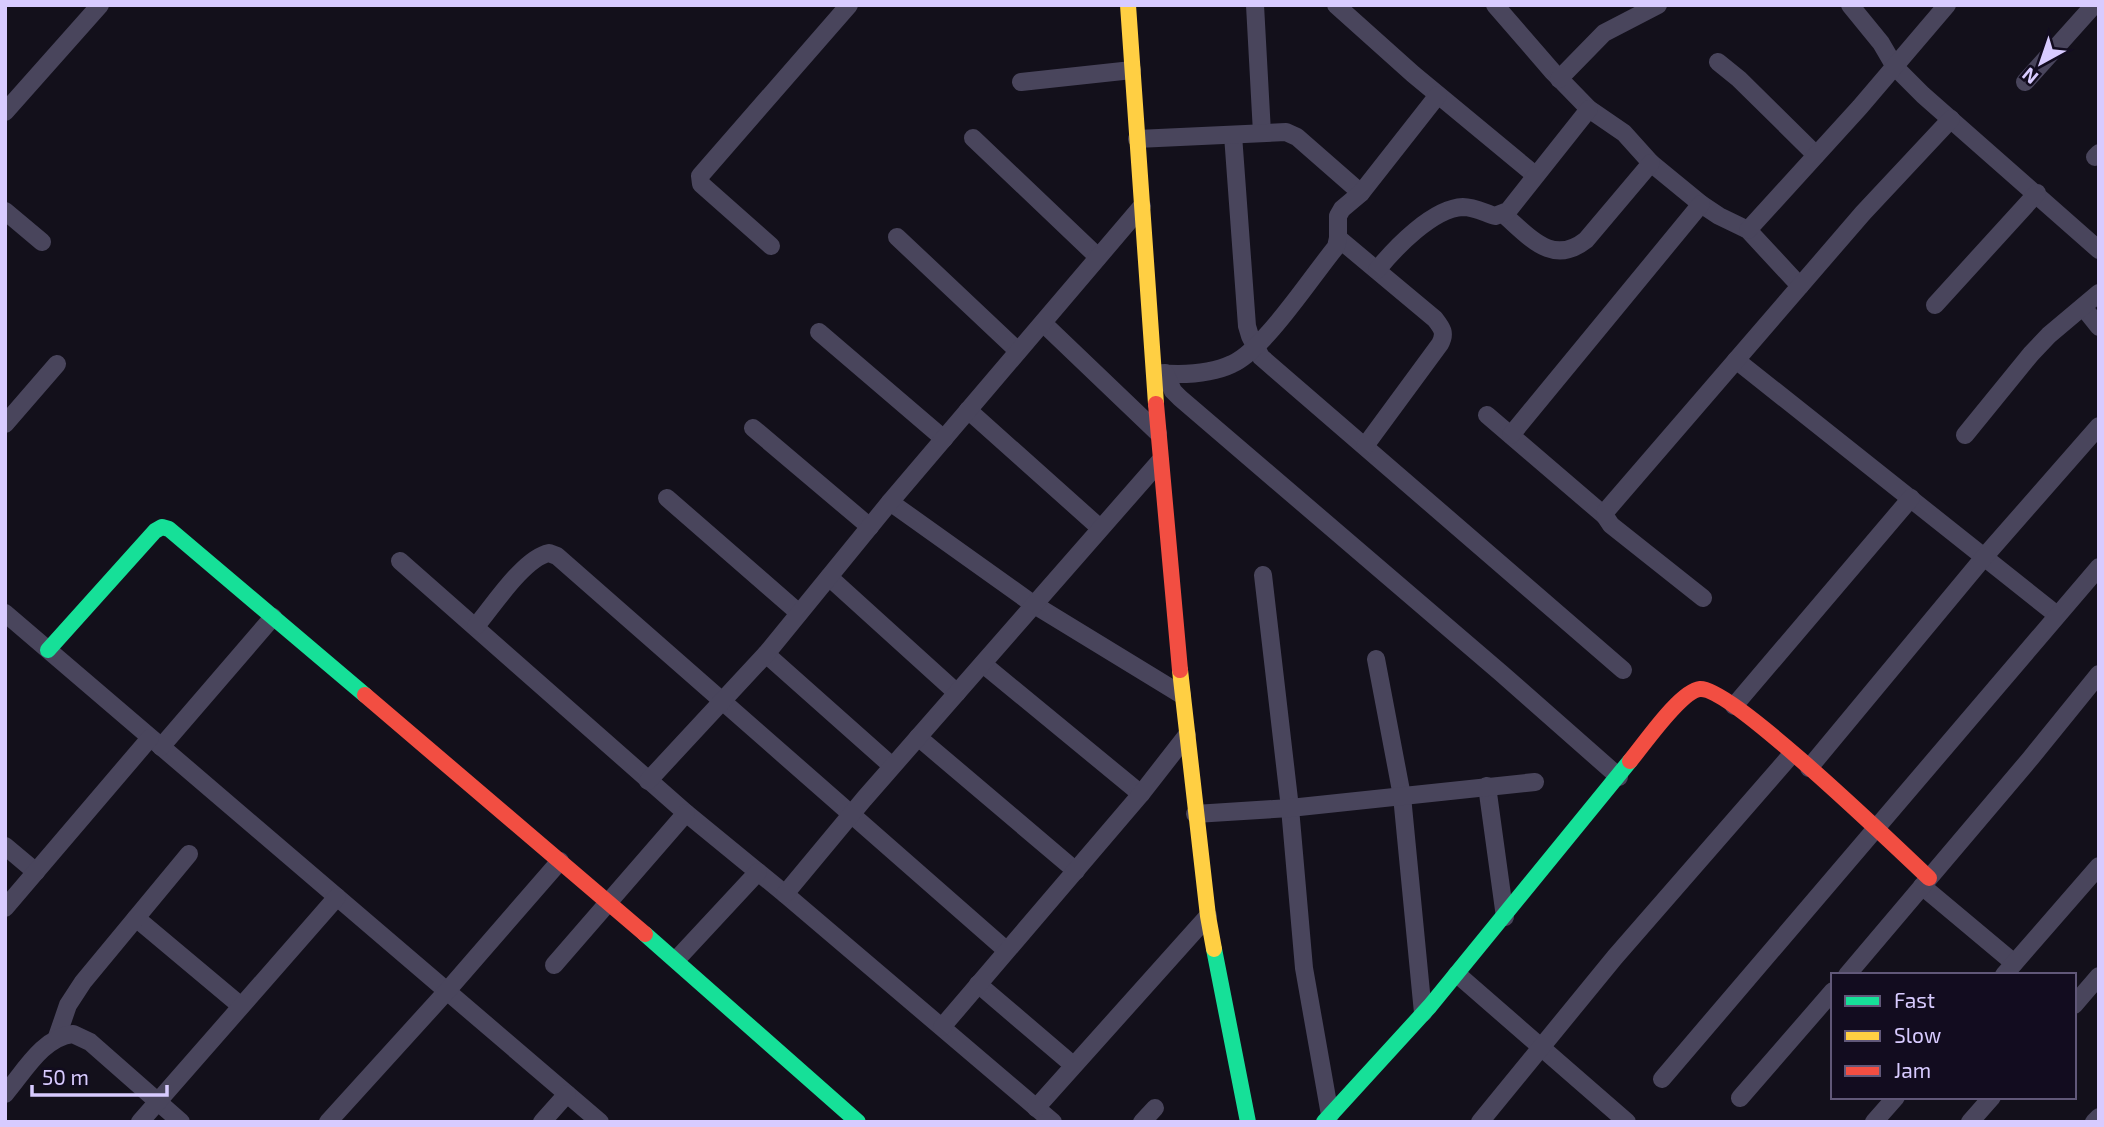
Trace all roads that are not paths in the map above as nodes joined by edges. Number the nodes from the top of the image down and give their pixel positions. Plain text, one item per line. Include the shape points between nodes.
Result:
1 (100, 5) edge
2 (849, 5) edge
3 (1128, 5) edge
4 (1255, 5) edge
5 (1336, 5) edge
6 (1495, 5) edge
7 (1658, 5) edge
8 (1850, 5) edge
9 (1947, 5) edge
10 (2094, 5) edge
11 (1718, 62) dead end
12 (1895, 67) junction
13 (1132, 70) junction
14 (1559, 79) junction
15 (1020, 82) dead end
16 (2025, 82) dead end
17 (1437, 94) junction
18 (1589, 109) junction
19 (5, 112) edge
20 (1951, 119) junction
21 (1262, 134) junction
22 (1233, 135) junction
23 (973, 138) dead end
24 (1137, 139) junction
25 (1816, 155) junction
26 (1651, 163) junction
27 (1535, 175) junction
28 (1361, 192) junction
29 (2036, 193) junction
30 (1701, 204) junction
31 (1142, 206) junction
32 (5, 211) edge
33 (1503, 215) junction
34 (1748, 230) junction
35 (897, 237) dead end
36 (1338, 238) junction
37 (42, 242) dead end
38 (771, 246) dead end
39 (2099, 250) edge
40 (1098, 257) junction
41 (1377, 270) junction
42 (1801, 286) junction
43 (2099, 293) edge
44 (1935, 305) dead end
45 (2083, 307) junction
46 (1043, 323) junction
47 (2099, 327) edge
48 (819, 332) dead end
49 (1255, 348) junction
50 (1018, 351) junction
51 (1736, 360) junction
52 (57, 364) dead end
53 (1160, 373) junction
54 (968, 411) junction
55 (1487, 415) dead end
56 (5, 424) edge
57 (2099, 426) edge
58 (753, 428) dead end
59 (1158, 433) junction
60 (1511, 435) junction
61 (1965, 435) dead end
62 (944, 439) junction
63 (1365, 446) junction
64 (1160, 461) junction
65 (667, 498) dead end
66 (1911, 498) junction
67 (890, 502) junction
68 (1605, 516) junction
69 (870, 527) junction
70 (1100, 528) junction
71 (1985, 556) junction
72 (400, 561) dead end
73 (2099, 567) edge
74 (1263, 575) dead end
75 (829, 577) junction
76 (1703, 598) dead end
77 (1032, 604) junction
78 (799, 613) junction
79 (2057, 615) junction
80 (273, 617) junction
81 (9, 624) edge
82 (476, 626) junction
83 (48, 650) junction
84 (766, 654) junction
85 (1376, 659) dead end
86 (983, 664) junction
87 (1623, 670) dead end
88 (2099, 674) edge
89 (957, 693) junction
90 (1182, 695) junction
91 (722, 702) junction
92 (1734, 706) junction
93 (1187, 735) junction
94 (918, 737) junction
95 (156, 743) junction
96 (1792, 754) junction
97 (892, 766) junction
98 (1809, 768) junction
99 (1619, 777) junction
100 (648, 781) junction
101 (1535, 782) dead end
102 (1487, 786) junction
103 (1141, 794) junction
104 (1402, 796) junction
105 (1290, 808) junction
106 (685, 813) junction
107 (1195, 814) junction
108 (851, 816) junction
109 (1876, 829) junction
110 (5, 846) edge
111 (189, 855) dead end
112 (560, 861) junction
113 (2099, 866) edge
114 (1076, 871) junction
115 (758, 872) junction
116 (36, 873) junction
117 (1926, 882) junction
118 (785, 894) junction
119 (337, 897) junction
120 (608, 901) junction
121 (5, 908) edge
122 (1208, 916) junction
123 (1505, 916) junction
124 (136, 918) junction
125 (1006, 950) junction
126 (677, 960) junction
127 (555, 965) dead end
128 (2009, 969) edge
129 (1849, 973) edge
130 (1457, 974) junction
131 (2099, 976) edge
132 (978, 984) junction
133 (447, 991) junction
134 (1831, 994) edge
135 (2076, 1003) edge
136 (241, 1006) junction
137 (1423, 1013) junction
138 (942, 1027) junction
139 (57, 1037) junction
140 (1541, 1048) junction
141 (1073, 1065) junction
142 (1662, 1079) dead end
143 (5, 1094) edge
144 (568, 1094) junction
145 (1740, 1098) dead end
146 (1894, 1099) edge
147 (1990, 1099) edge
148 (157, 1101) junction
149 (1036, 1108) junction
150 (2099, 1117) edge
151 (1327, 1118) edge
152 (140, 1122) edge
153 (181, 1122) edge
154 (328, 1122) edge
155 (542, 1122) edge
156 (600, 1122) edge
157 (858, 1122) edge
158 (1053, 1122) edge
159 (1248, 1122) edge
160 (1480, 1122) edge
161 (1627, 1122) edge
162 (1874, 1122) edge
163 (1970, 1122) edge
164 (2094, 1122) edge

1 - 19 street
2 - 38 street via 700,176 701,184
3 - 13 street
4 - 21 street
5 - 17 street
6 - 14 street
7 - 14 street via 1604,33
8 - 12 street
9 - 12 street
10 - 16 street
11 - 25 street
12 - 20 street
12 - 25 street
13 - 15 street
13 - 24 street
14 - 18 street
17 - 27 street
17 - 28 street
18 - 26 street via 1625,132
18 - 27 street
20 - 29 street
20 - 42 street
21 - 22 street
21 - 28 street via 1286,132 1297,137
22 - 24 street
22 - 49 street via 1247,326
23 - 40 street
24 - 31 street
25 - 34 street
26 - 30 street
26 - 33 street via 1576,248 1551,250
27 - 33 street
28 - 36 street via 1338,216
29 - 39 street
29 - 44 street
30 - 34 street
30 - 60 street
31 - 40 street
31 - 53 street
32 - 37 street
33 - 41 street via 1471,207 1450,209 1401,244
34 - 42 street
35 - 50 street
36 - 41 street
36 - 49 street via 1336,247
40 - 46 street
41 - 63 street via 1435,319 1443,337
42 - 51 street
43 - 45 street
45 - 47 street
45 - 61 street via 2031,354
46 - 50 street
46 - 59 street
48 - 62 street
49 - 53 street via 1225,367
49 - 63 street
50 - 54 street
51 - 66 street
51 - 68 street
52 - 56 street
53 - 59 street
53 - 99 street via 1172,391
54 - 62 street
54 - 70 street
55 - 60 street
57 - 71 street
58 - 69 street
59 - 64 street
60 - 68 street
62 - 67 street
63 - 87 street
64 - 70 street
64 - 90 street
65 - 78 street
66 - 71 street
66 - 92 street
67 - 69 street
67 - 77 street
68 - 76 street
69 - 75 street
70 - 77 street
71 - 79 street
71 - 98 street
72 - 82 street
73 - 79 street
74 - 105 street
75 - 78 street
75 - 89 street
77 - 86 street
77 - 90 street
78 - 84 street
79 - 109 street
80 - 83 street via 162,527
80 - 95 street
80 - 112 street
81 - 83 street
82 - 91 street via 537,557 549,553
82 - 100 street
83 - 95 street
84 - 91 street
84 - 97 street
85 - 104 street
86 - 89 street
86 - 103 street
88 - 117 street
89 - 94 street
90 - 93 street
91 - 100 street
91 - 108 street
92 - 96 street
92 - 99 street via 1703,689 1687,695
93 - 103 street
93 - 107 street
94 - 97 street
94 - 114 street
95 - 116 street
95 - 119 street
96 - 98 street
96 - 140 street
97 - 108 street
98 - 109 street
99 - 123 street
100 - 106 street
101 - 102 street
102 - 104 street
102 - 123 street
103 - 114 street
104 - 105 street
104 - 137 street
105 - 107 street
105 - 151 street via 1304,968
106 - 115 street
106 - 120 street
107 - 122 street
108 - 118 street
108 - 125 street
109 - 117 street
109 - 142 street
110 - 116 street
111 - 124 street
112 - 120 street
112 - 133 street
113 - 128 street
114 - 125 street
115 - 118 street
115 - 126 street
116 - 121 street
117 - 128 street
117 - 129 street
118 - 138 street
119 - 133 street
119 - 136 street
120 - 126 street
120 - 127 street
122 - 141 street
122 - 159 street
123 - 130 street
124 - 136 street
124 - 139 street via 74,995
125 - 132 street
126 - 157 street
130 - 137 street
130 - 140 street
131 - 135 street
132 - 138 street
132 - 141 street
133 - 144 street
133 - 154 street
134 - 145 street
136 - 148 street
137 - 151 street
138 - 149 street
139 - 143 street
139 - 148 street via 73,1034 90,1042
140 - 160 street
140 - 161 street
141 - 149 street
144 - 155 street
144 - 156 street
146 - 162 street
147 - 163 street
148 - 152 street
148 - 153 street
149 - 158 street
150 - 164 street

